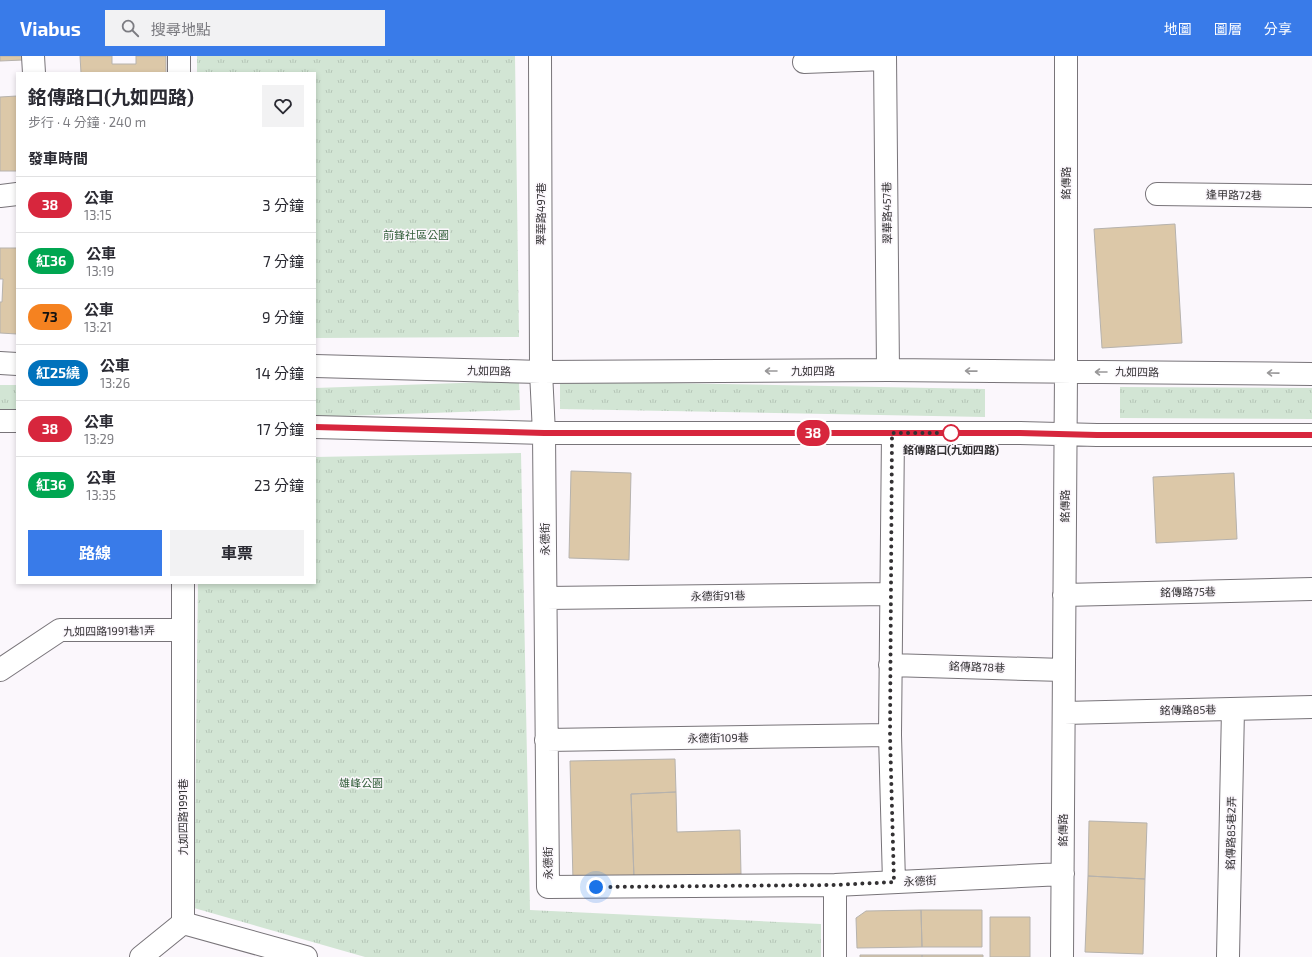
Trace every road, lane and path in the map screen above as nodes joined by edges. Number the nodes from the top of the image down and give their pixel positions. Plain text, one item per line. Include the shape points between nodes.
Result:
1 (33, 56) edge
2 (179, 56) edge
3 (540, 56) edge
4 (1066, 56) edge
5 (885, 58) edge
6 (804, 62) dead end
7 (34, 72) edge
8 (179, 72) edge
9 (16, 194) edge
10 (1157, 194) dead end
11 (0, 196) edge
12 (1312, 196) edge
13 (0, 364) edge
14 (16, 364) edge
15 (316, 366) edge
16 (888, 370) junction
17 (542, 372) junction
18 (1066, 372) junction
19 (1312, 374) edge
20 (0, 421) edge
21 (16, 421) edge
22 (316, 427) edge
23 (544, 433) junction
24 (892, 433) junction
25 (1066, 434) junction
26 (1312, 435) edge
27 (183, 584) edge
28 (1312, 589) edge
29 (891, 594) junction
30 (1064, 594) junction
31 (546, 598) junction
32 (182, 630) junction
33 (890, 665) junction
34 (0, 670) edge
35 (1064, 670) junction
36 (1312, 707) edge
37 (1233, 709) junction
38 (1064, 713) junction
39 (890, 735) junction
40 (546, 740) junction
41 (1063, 874) junction
42 (894, 882) junction
43 (835, 885) junction
44 (183, 923) junction
45 (141, 957) edge
46 (306, 957) edge
47 (834, 957) edge
48 (1062, 957) edge
49 (1228, 957) edge

1 - 7 street
2 - 8 street
3 - 17 street, 翠華路497巷
4 - 18 street, 銘傳路
5 - 6 street
5 - 16 street, 翠華路457巷
9 - 11 street
10 - 12 street, 逢甲路72巷
13 - 14 street
15 - 17 street, 九如四路
16 -> 17 street, 九如四路
18 -> 16 street, 九如四路
17 - 23 street, 永德街
19 -> 18 street, 九如四路
18 - 25 street, 銘傳路
20 - 21 street
22 - 23 street
23 - 24 street
23 - 31 street, 永德街
24 - 25 street
24 - 29 street
25 - 26 street
25 - 30 street, 銘傳路
27 - 32 street, 九如四路1991巷
28 - 30 street, 銘傳路75巷
29 - 31 street, 永德街91巷
29 - 33 street
30 - 35 street, 銘傳路
31 - 40 street, 永德街
32 - 34 street, 九如四路1991巷1弄 via 60,630
32 - 44 street, 九如四路1991巷
33 - 35 street, 銘傳路78巷
33 - 39 street
35 - 38 street, 銘傳路
36 - 37 street, 銘傳路85巷
37 - 38 street, 銘傳路85巷
37 - 49 street, 銘傳路85巷2弄
38 - 41 street, 銘傳路
39 - 40 street, 永德街109巷
39 - 42 street
40 - 43 street, 永德街 via 548,887
41 - 42 street, 永德街
41 - 48 street, 銘傳路
42 - 43 street, 永德街
43 - 47 street
44 - 45 street
44 - 46 street

